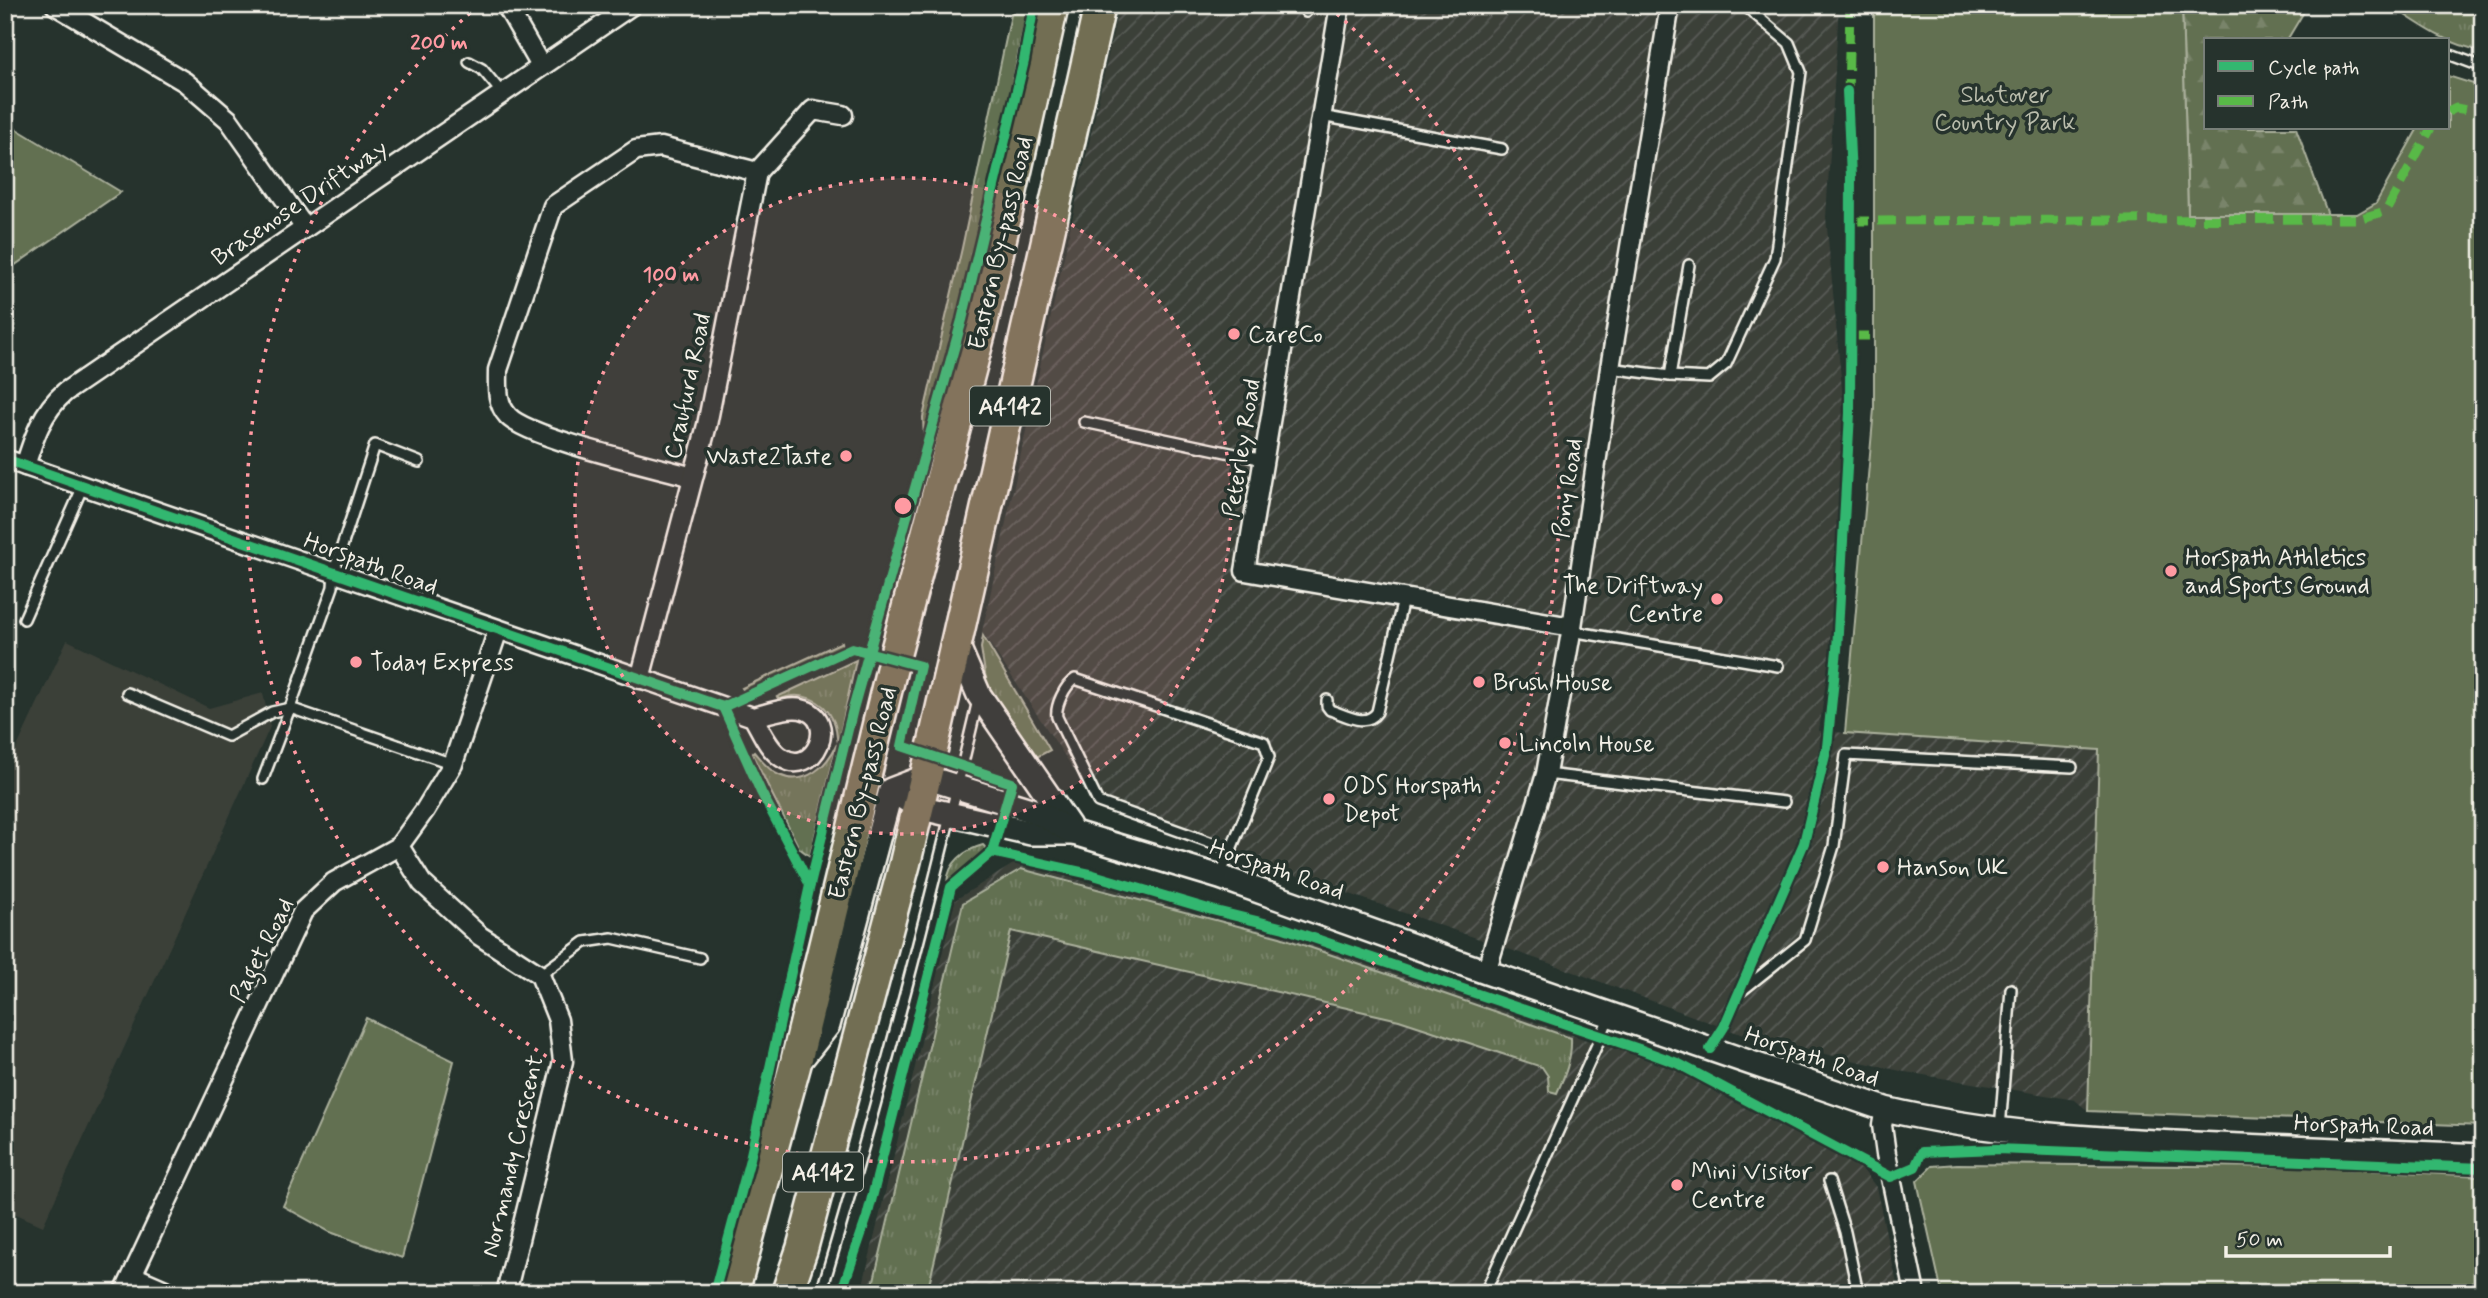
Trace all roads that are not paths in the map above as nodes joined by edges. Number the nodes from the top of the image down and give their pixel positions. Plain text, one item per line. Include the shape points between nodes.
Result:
1 (55, 5) edge
2 (506, 5) edge
3 (632, 5) edge
4 (1053, 5) edge
5 (1100, 5) edge
6 (1340, 5) edge
7 (1670, 5) edge
8 (1744, 5) edge
9 (2450, 55) edge
10 (470, 62) dead end
11 (541, 66) junction
12 (2483, 67) edge
13 (502, 93) junction
14 (843, 114) dead end
15 (1321, 116) junction
16 (1502, 149) dead end
17 (757, 172) junction
18 (305, 228) junction
19 (1689, 264) dead end
20 (1610, 368) junction
21 (1670, 376) junction
22 (1084, 422) dead end
23 (5, 459) edge
24 (1264, 460) junction
25 (419, 462) dead end
26 (25, 466) junction
27 (693, 477) junction
28 (83, 486) junction
29 (334, 571) junction
30 (1403, 599) junction
31 (24, 619) dead end
32 (1572, 629) junction
33 (498, 630) junction
34 (957, 644) junction
35 (1778, 666) dead end
36 (640, 679) junction
37 (127, 693) dead end
38 (979, 695) junction
39 (1327, 700) dead end
40 (290, 708) junction
41 (753, 718) dead end
42 (1827, 747) dead end
43 (871, 759) junction
44 (453, 764) junction
45 (2072, 767) dead end
46 (1546, 774) junction
47 (925, 776) junction
48 (263, 779) dead end
49 (958, 786) junction
50 (891, 790) junction
51 (1784, 802) dead end
52 (918, 807) junction
53 (951, 815) junction
54 (1074, 833) junction
55 (399, 846) junction
56 (1232, 850) junction
57 (1220, 877) junction
58 (700, 958) dead end
59 (1486, 972) junction
60 (540, 975) junction
61 (2011, 989) dead end
62 (1739, 993) junction
63 (1610, 1014) junction
64 (1710, 1049) junction
65 (795, 1066) junction
66 (1885, 1109) junction
67 (1999, 1130) junction
68 (2483, 1156) edge
69 (1829, 1181) dead end
70 (132, 1276) junction
71 (124, 1293) edge
72 (172, 1293) edge
73 (506, 1293) edge
74 (733, 1293) edge
75 (787, 1293) edge
76 (821, 1293) edge
77 (1485, 1293) edge
78 (1858, 1293) edge
79 (1915, 1293) edge

1 - 18 street via 185,82 229,120
2 - 11 street
3 - 11 street, Brasenose Driftway
4 - 43 highway, Eastern By-pass Road / A4142 via 980,333
5 - 34 highway, Eastern By-pass Road / A4142
6 - 15 street, Peterley Road
7 - 20 street, Pony Road
8 - 21 lane via 1789,43 1801,72 1775,258 1726,364 1709,378
9 - 12 lane
10 - 13 lane
11 - 13 street, Brasenose Driftway
13 - 18 street, Brasenose Driftway
14 - 17 street via 813,110
15 - 16 lane
15 - 24 street, Peterley Road
17 - 27 street, Craufurd Road
17 - 27 street via 661,147 636,150 553,206 498,370 498,396 508,416 532,432
18 - 26 street, Brasenose Driftway via 52,403
19 - 21 lane
20 - 21 lane
20 - 32 street, Pony Road
22 - 24 lane
23 - 26 street, Horspath Road
24 - 30 street, Peterley Road via 1245,571
25 - 29 lane via 375,445
26 - 28 street, Horspath Road
27 - 36 street, Craufurd Road
28 - 29 street, Horspath Road
28 - 31 lane
29 - 33 street, Horspath Road
29 - 40 lane via 333,587
30 - 32 street, Peterley Road
30 - 39 lane via 1372,719 1330,710
32 - 35 lane
32 - 46 street, Pony Road
33 - 36 street, Horspath Road
33 - 44 street, Paget Road
34 - 38 street
34 - 47 highway, Eastern By-pass Road / A4142
36 - 41 street, Horspath Road
37 - 40 lane via 228,736 272,712
38 - 49 lane
38 - 54 street
40 - 44 lane
40 - 48 lane
42 - 62 lane via 1804,843
43 - 50 street, Horspath Road
43 - 65 highway, Eastern By-pass Road / A4142
44 - 55 street, Paget Road
45 - 62 lane via 1846,755 1833,846 1805,940
46 - 51 lane
46 - 59 street, Pony Road
47 - 49 street, Horspath Road
47 - 50 street
47 - 52 highway, Eastern By-pass Road / A4142
49 - 53 lane
49 - 54 street, Horspath Road via 1037,812
50 - 52 street, Horspath Road
50 - 65 street via 828,1026
52 - 53 street, Horspath Road
52 - 75 highway, Eastern By-pass Road / A4142
53 - 54 street, Horspath Road via 1031,834
53 - 76 lane
54 - 57 street, Horspath Road
55 - 60 street via 422,883 480,936
55 - 70 street, Paget Road via 334,882 303,911
56 - 56 lane via 1269,757 1264,742 1075,679 1069,682 1057,717 1098,802
56 - 57 lane
57 - 59 street, Horspath Road
58 - 60 lane via 612,938 585,942
59 - 63 street, Horspath Road
60 - 73 street, Normandy Crescent via 558,1020 563,1061
61 - 67 lane
62 - 64 lane
63 - 64 street, Horspath Road
63 - 77 lane
64 - 66 street, Horspath Road
65 - 74 highway, Eastern By-pass Road / A4142
66 - 67 street, Horspath Road
66 - 79 street via 1886,1154
67 - 68 street, Horspath Road via 2120,1141
69 - 78 lane
70 - 71 street, Paget Road
70 - 72 street

